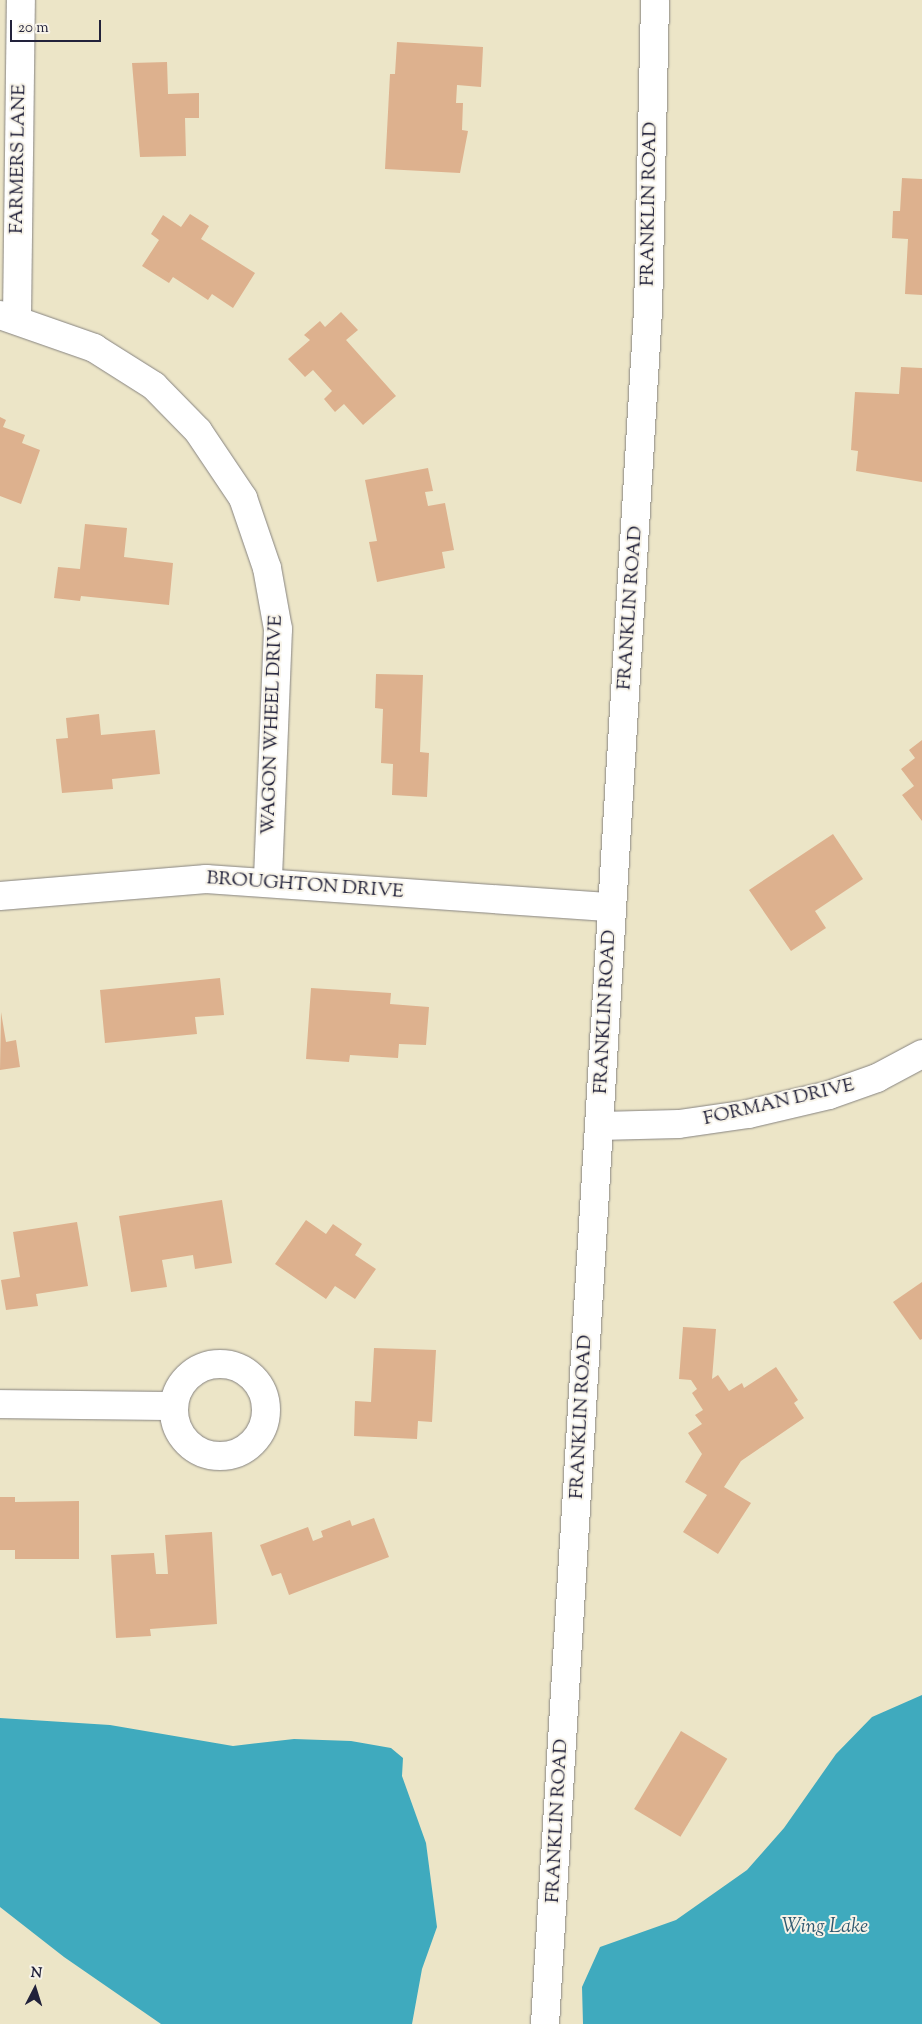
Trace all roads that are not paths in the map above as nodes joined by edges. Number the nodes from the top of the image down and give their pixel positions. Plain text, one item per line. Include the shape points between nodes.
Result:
1 (21, 0) edge
2 (655, 0) edge
3 (8, 316) edge
4 (268, 882) junction
5 (0, 896) edge
6 (611, 907) junction
7 (922, 1054) edge
8 (600, 1126) junction
9 (0, 1404) edge
10 (174, 1406) dead end
11 (544, 2024) edge

1 - 3 street, FARMERS LANE
2 - 6 street, FRANKLIN ROAD via 648,311
3 - 4 street, WAGON WHEEL DRIVE via 94,348 154,386 198,431 243,498 268,568 277,620
4 - 5 street, BROUGHTON DRIVE via 147,880
4 - 6 street, BROUGHTON DRIVE
6 - 8 street, FRANKLIN ROAD
7 - 8 street, FORMAN DRIVE via 877,1078 830,1095 748,1114 679,1124
8 - 11 street, FRANKLIN ROAD
9 - 10 street

